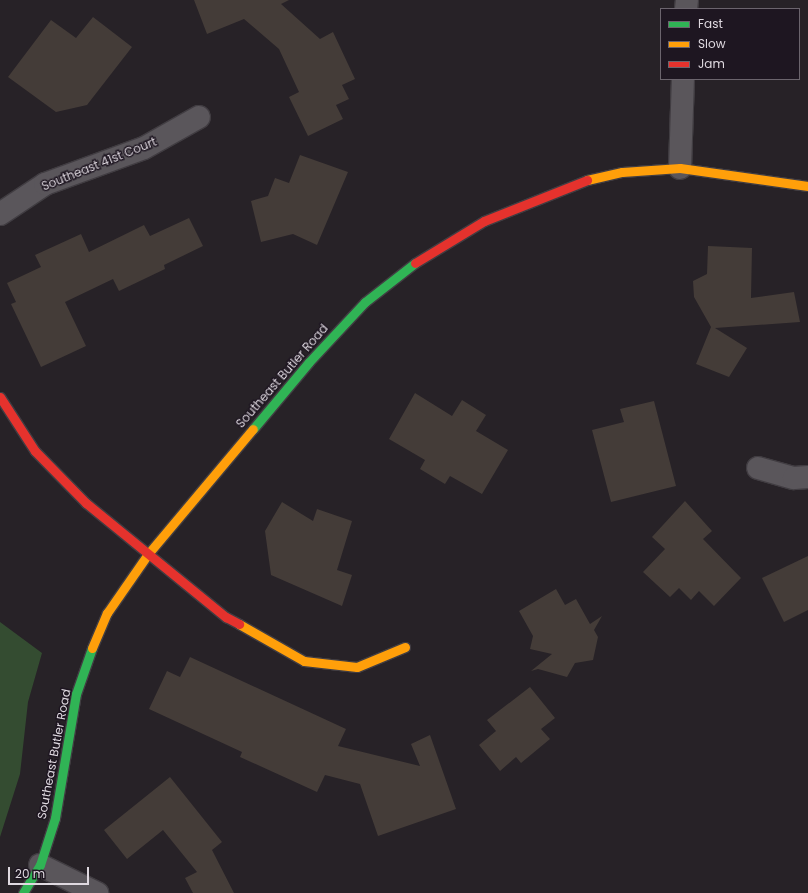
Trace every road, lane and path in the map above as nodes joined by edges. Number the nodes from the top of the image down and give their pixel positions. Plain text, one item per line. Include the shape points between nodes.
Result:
1 (683, 80) edge
2 (199, 117) dead end
3 (680, 168) junction
4 (808, 186) edge
5 (0, 214) edge
6 (0, 398) edge
7 (758, 468) dead end
8 (808, 477) edge
9 (148, 554) junction
10 (405, 647) dead end
11 (40, 865) junction
12 (23, 893) edge
13 (97, 893) edge

1 - 3 street
2 - 5 street, Southeast 41st Court via 144,148 45,184
3 - 4 main road, Southeast Butler Road
3 - 9 main road, Southeast Butler Road via 622,172 555,191 484,221 403,270 365,302 309,362
6 - 9 main road via 35,451 86,503
7 - 8 street via 794,478
9 - 10 main road via 226,617 304,661 357,667
9 - 11 main road, Southeast Butler Road via 107,613 76,694 62,786
11 - 12 main road, Southeast Butler Road
11 - 13 street

